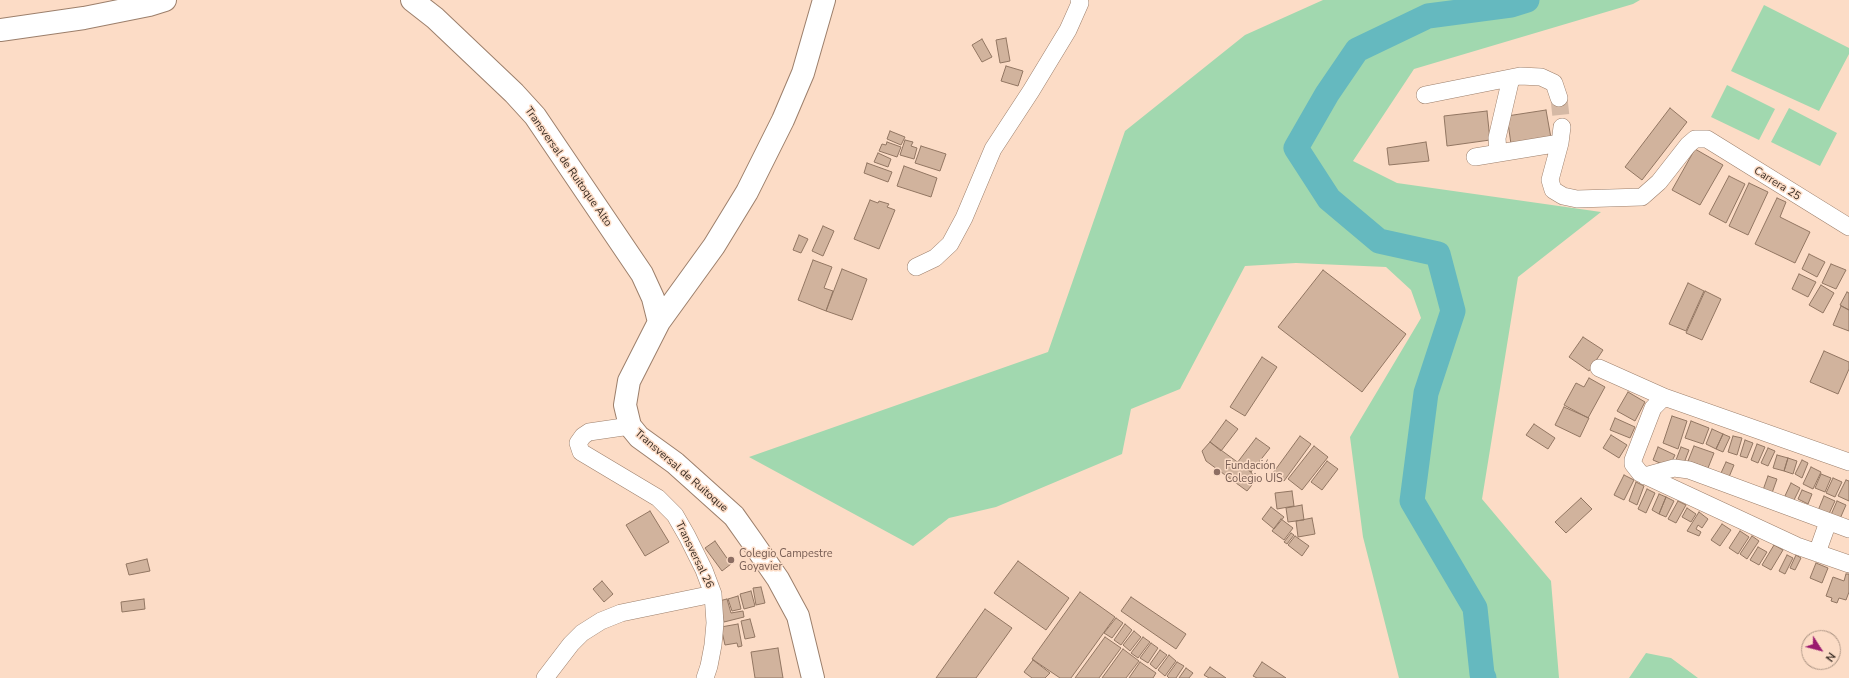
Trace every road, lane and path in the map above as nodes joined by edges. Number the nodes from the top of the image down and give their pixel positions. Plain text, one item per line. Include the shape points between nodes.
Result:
1 (165, 0) edge
2 (412, 0) edge
3 (824, 0) edge
4 (1079, 0) edge
5 (0, 30) edge
6 (1511, 78) junction
7 (1425, 95) dead end
8 (1559, 98) tunnel mouth
9 (1498, 153) junction
10 (1475, 157) dead end
11 (1849, 227) edge
12 (916, 267) dead end
13 (659, 322) junction
14 (1599, 368) dead end
15 (1664, 397) junction
16 (630, 426) junction
17 (1849, 462) edge
18 (1646, 476) junction
19 (1828, 522) junction
20 (1849, 529) edge
21 (1817, 553) junction
22 (1849, 564) edge
23 (713, 594) junction
24 (545, 678) edge
25 (705, 678) edge
26 (813, 678) edge

1 - 5 street via 84,18
2 - 13 street, Transversal de Ruitoque Alto via 435,18 535,116 642,274 653,298
3 - 13 street, Transversal de Ruitoque via 793,99 747,192 714,246
4 - 12 street via 1068,30 993,149 964,218 950,244 935,258
6 - 7 street
6 - 8 street via 1541,77 1554,83
6 - 9 street via 1497,138
9 - 10 street
9 - 11 street, Carrera 25 via 1561,135 1550,180 1553,190 1563,196 1577,198 1642,197 1659,182 1688,145 1695,139 1707,139
13 - 16 street, Transversal de Ruitoque via 629,381 625,405
14 - 15 street
15 - 17 street
15 - 18 street via 1653,408 1633,460 1640,473
16 - 23 street, Transversal 26 via 589,432 578,443 581,452 658,498 675,515 701,564
16 - 26 street, Transversal de Ruitoque via 639,437 675,463 734,516 778,580 798,616
18 - 19 street via 1674,468 1689,470
18 - 21 street
19 - 20 street
19 - 21 street
21 - 22 street
23 - 24 street via 621,612 582,633
23 - 25 street, Transversal 26 via 713,645

